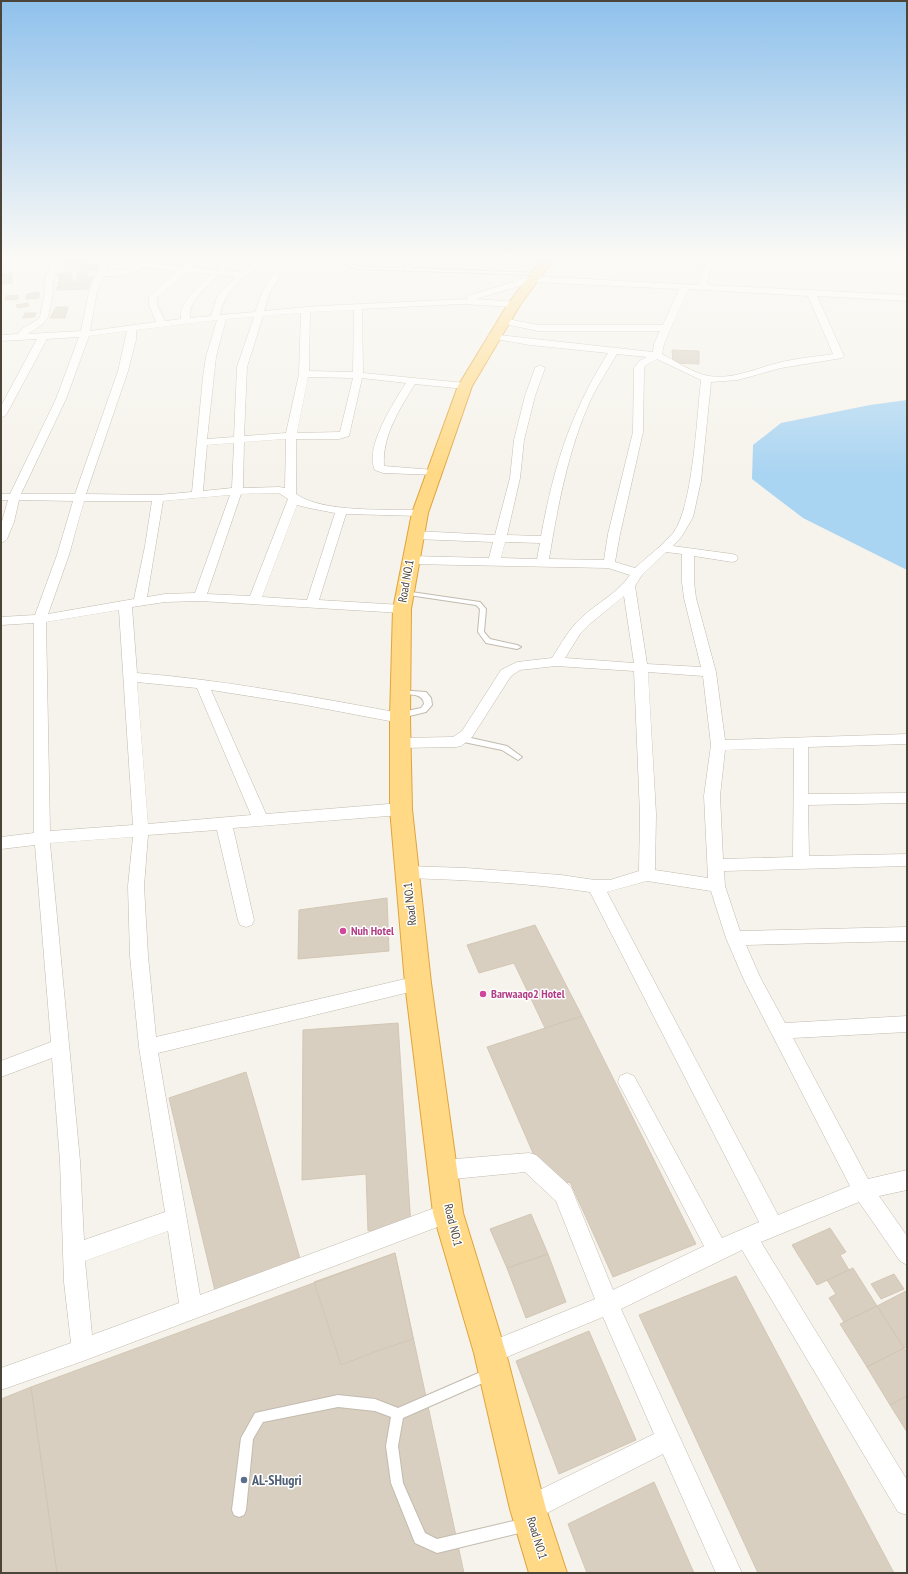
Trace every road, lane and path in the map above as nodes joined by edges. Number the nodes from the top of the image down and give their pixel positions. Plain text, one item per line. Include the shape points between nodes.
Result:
1 (29, 328) edge
2 (86, 328) edge
3 (136, 328) edge
4 (217, 328) edge
5 (255, 328) edge
6 (305, 328) edge
7 (358, 328) edge
8 (498, 328) edge
9 (513, 328) edge
10 (667, 328) edge
11 (827, 328) edge
12 (132, 329) junction
13 (85, 334) junction
14 (21, 337) junction
15 (43, 337) junction
16 (2, 339) edge
17 (614, 351) junction
18 (657, 355) junction
19 (540, 368) dead end
20 (304, 374) junction
21 (358, 375) junction
22 (706, 379) junction
23 (413, 380) junction
24 (465, 386) junction
25 (1, 415) edge
26 (291, 436) junction
27 (238, 439) junction
28 (203, 442) junction
29 (434, 473) junction
30 (238, 491) junction
31 (197, 495) junction
32 (292, 496) junction
33 (1, 497) edge
34 (14, 497) junction
35 (79, 498) junction
36 (158, 498) junction
37 (342, 510) junction
38 (418, 524) junction
39 (500, 538) junction
40 (1, 539) edge
41 (546, 540) junction
42 (664, 548) junction
43 (688, 551) junction
44 (732, 558) dead end
45 (410, 560) junction
46 (494, 562) junction
47 (542, 563) junction
48 (609, 564) junction
49 (637, 574) junction
50 (630, 586) junction
51 (200, 596) junction
52 (256, 599) junction
53 (403, 601) junction
54 (140, 602) junction
55 (312, 602) junction
56 (126, 605) junction
57 (40, 619) junction
58 (1, 621) edge
59 (518, 647) dead end
60 (556, 662) junction
61 (641, 668) junction
62 (709, 672) junction
63 (131, 677) junction
64 (202, 684) junction
65 (401, 708) junction
66 (462, 739) junction
67 (907, 739) edge
68 (801, 742) junction
69 (400, 743) junction
70 (718, 745) junction
71 (518, 757) dead end
72 (907, 798) edge
73 (800, 800) junction
74 (401, 809) junction
75 (260, 819) junction
76 (224, 824) junction
77 (141, 829) junction
78 (42, 838) junction
79 (1, 843) edge
80 (907, 860) edge
81 (801, 863) junction
82 (716, 865) junction
83 (407, 872) junction
84 (647, 875) junction
85 (595, 886) junction
86 (717, 886) junction
87 (246, 920) dead end
88 (907, 934) edge
89 (734, 938) junction
90 (418, 983) junction
91 (907, 1024) edge
92 (780, 1031) junction
93 (59, 1047) junction
94 (148, 1047) junction
95 (1, 1069) edge
96 (627, 1082) dead end
97 (443, 1170) junction
98 (907, 1180) edge
99 (863, 1190) junction
100 (448, 1213) junction
101 (176, 1218) junction
102 (773, 1227) junction
103 (746, 1237) junction
104 (718, 1251) junction
105 (75, 1254) junction
106 (907, 1254) edge
107 (608, 1304) junction
108 (192, 1309) junction
109 (83, 1350) junction
110 (492, 1362) junction
111 (1, 1379) edge
112 (398, 1414) junction
113 (669, 1440) junction
114 (907, 1503) edge
115 (239, 1510) dead end
116 (530, 1516) junction
117 (548, 1573) edge
118 (729, 1573) edge

1 - 14 street
2 - 13 street
3 - 12 street
4 - 28 street via 208,377
5 - 27 street via 242,367
6 - 20 street
7 - 21 street
8 - 24 highway, Road NO.1
9 - 17 street via 530,342
10 - 18 street
11 - 22 street via 839,356 780,365 729,378
12 - 13 street
12 - 35 street via 123,371
13 - 15 street
13 - 34 street via 61,399
14 - 15 street
14 - 16 street
15 - 25 street
17 - 18 street
17 - 41 street via 583,406 571,435
18 - 22 street
18 - 48 street via 642,363 639,368 638,432
19 - 39 street via 519,440 515,478
20 - 21 street
20 - 26 street
21 - 23 street
21 - 26 street via 345,434
22 - 42 street via 695,481 687,517 678,534
23 - 24 street
23 - 29 street via 395,408 380,443 378,465 383,470
24 - 29 highway, Road NO.1
26 - 27 street
26 - 32 street
27 - 28 street
27 - 30 street
28 - 31 street
29 - 38 highway, Road NO.1
30 - 31 street
30 - 32 street via 279,490
30 - 51 street
31 - 36 street
32 - 37 street via 306,505
32 - 52 street
33 - 34 street
34 - 35 street
34 - 40 street
35 - 36 street
35 - 57 street via 63,555
36 - 54 street
37 - 38 street
37 - 55 street
38 - 39 street
38 - 45 highway, Road NO.1
39 - 41 street
39 - 46 street
41 - 47 street
42 - 43 street
42 - 49 street
43 - 44 street
43 - 62 street via 690,598
45 - 46 street
45 - 53 highway, Road NO.1
46 - 47 street
47 - 48 street
48 - 49 street
49 - 50 street
50 - 60 street via 586,620
50 - 61 street
51 - 52 street
51 - 54 street
52 - 55 street
53 - 55 street
53 - 59 lane via 478,603 483,609 481,632 488,641
53 - 65 highway, Road NO.1
54 - 56 street
56 - 57 street
56 - 63 street
57 - 58 street
57 - 78 street
60 - 61 street
60 - 66 street via 517,666 506,673
61 - 62 street
61 - 84 street via 648,814
62 - 70 street
63 - 64 street
63 - 77 street
64 - 65 street via 344,707
64 - 75 street
65 - 69 highway, Road NO.1
66 - 69 street via 456,742
66 - 71 lane via 504,748
67 - 68 street
68 - 70 street
68 - 73 street
69 - 74 highway, Road NO.1
70 - 82 street via 712,796
72 - 73 street
73 - 81 street
74 - 75 street
74 - 83 highway, Road NO.1
75 - 76 street
76 - 77 street
76 - 87 street
77 - 78 street
77 - 94 street via 136,886 139,956
78 - 79 street
78 - 93 street
80 - 81 street
81 - 82 street
82 - 86 street
83 - 85 street via 553,880
83 - 90 highway, Road NO.1
84 - 85 street via 610,886
84 - 86 street
85 - 102 street
86 - 89 street
88 - 89 street
89 - 92 street
90 - 94 street
90 - 97 highway, Road NO.1
91 - 92 street
92 - 99 street
93 - 95 street
93 - 105 street via 70,1160
94 - 101 street
96 - 104 street
97 - 100 highway, Road NO.1
97 - 107 street via 530,1162 564,1194
98 - 99 street
99 - 102 street
99 - 106 street
100 - 108 street
100 - 110 highway, Road NO.1
101 - 105 street
101 - 108 street
102 - 103 street
103 - 104 street
103 - 114 street
104 - 107 street
105 - 109 street via 75,1282
107 - 110 street
107 - 113 street
108 - 109 street
109 - 111 street
110 - 112 lane
110 - 116 highway, Road NO.1
112 - 115 lane via 375,1405 338,1401 259,1417 247,1438
112 - 116 lane via 392,1446 397,1483 420,1538 437,1546
113 - 116 street
113 - 118 street
116 - 117 highway, Road NO.1

